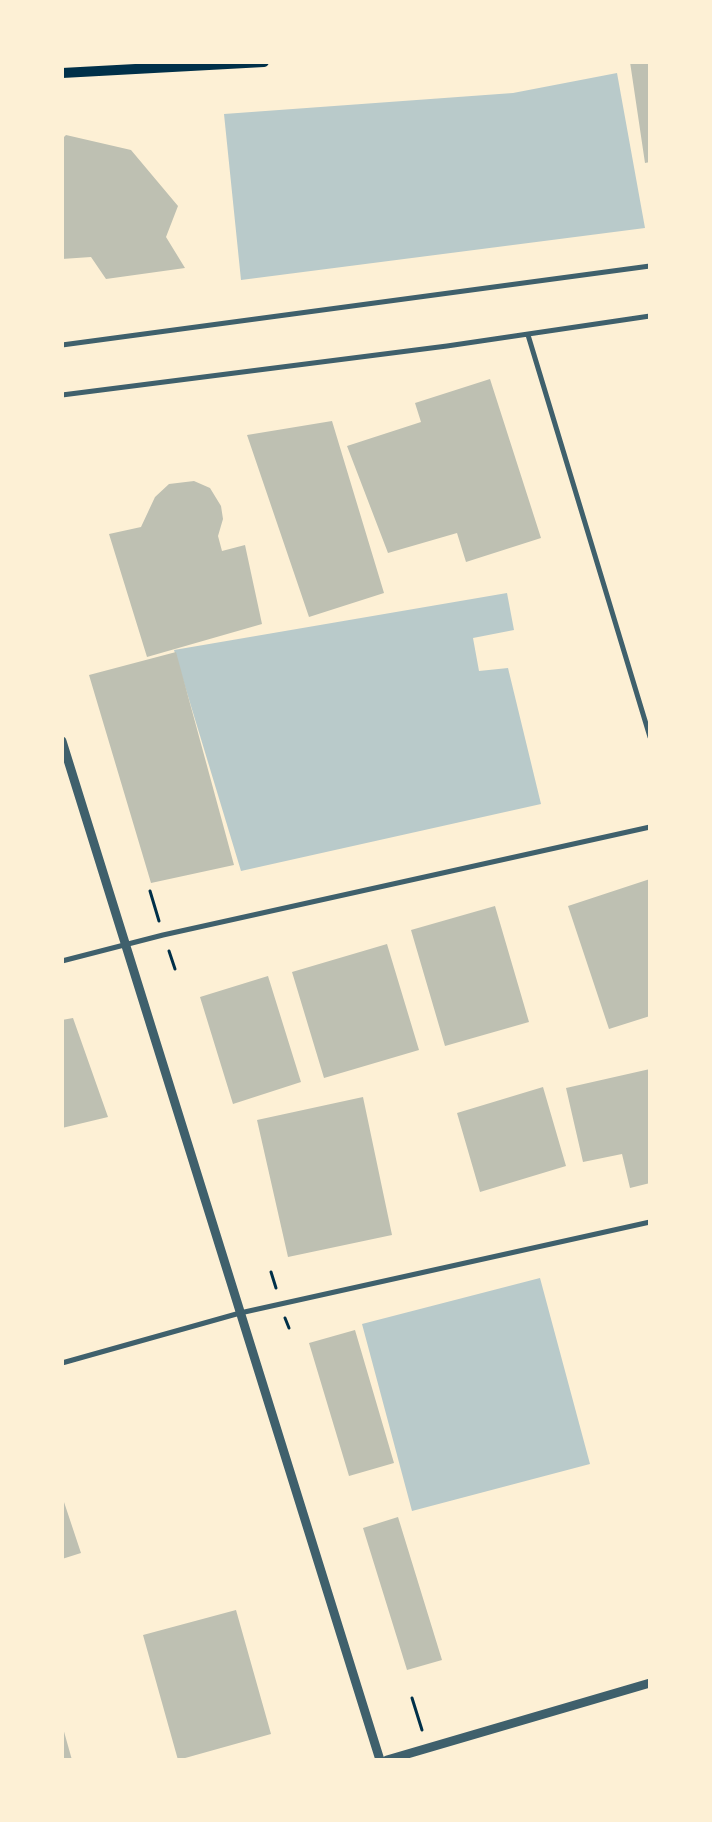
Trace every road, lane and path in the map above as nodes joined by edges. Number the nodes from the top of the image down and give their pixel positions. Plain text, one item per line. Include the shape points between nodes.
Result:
1 (264, 62) edge
2 (62, 73) edge
3 (650, 266) edge
4 (650, 316) edge
5 (528, 335) junction
6 (62, 346) edge
7 (62, 395) edge
8 (650, 737) edge
9 (62, 741) edge
10 (650, 827) edge
11 (126, 944) junction
12 (62, 961) edge
13 (650, 1222) edge
14 (240, 1313) junction
15 (62, 1363) edge
16 (650, 1683) edge
17 (380, 1760) edge
18 (387, 1760) edge

1 - 2 main road
3 - 6 street
4 - 5 street
5 - 7 street
5 - 8 street
9 - 11 street
10 - 11 street
11 - 12 street
11 - 14 street
13 - 14 street
14 - 15 street
14 - 17 street
16 - 18 street

